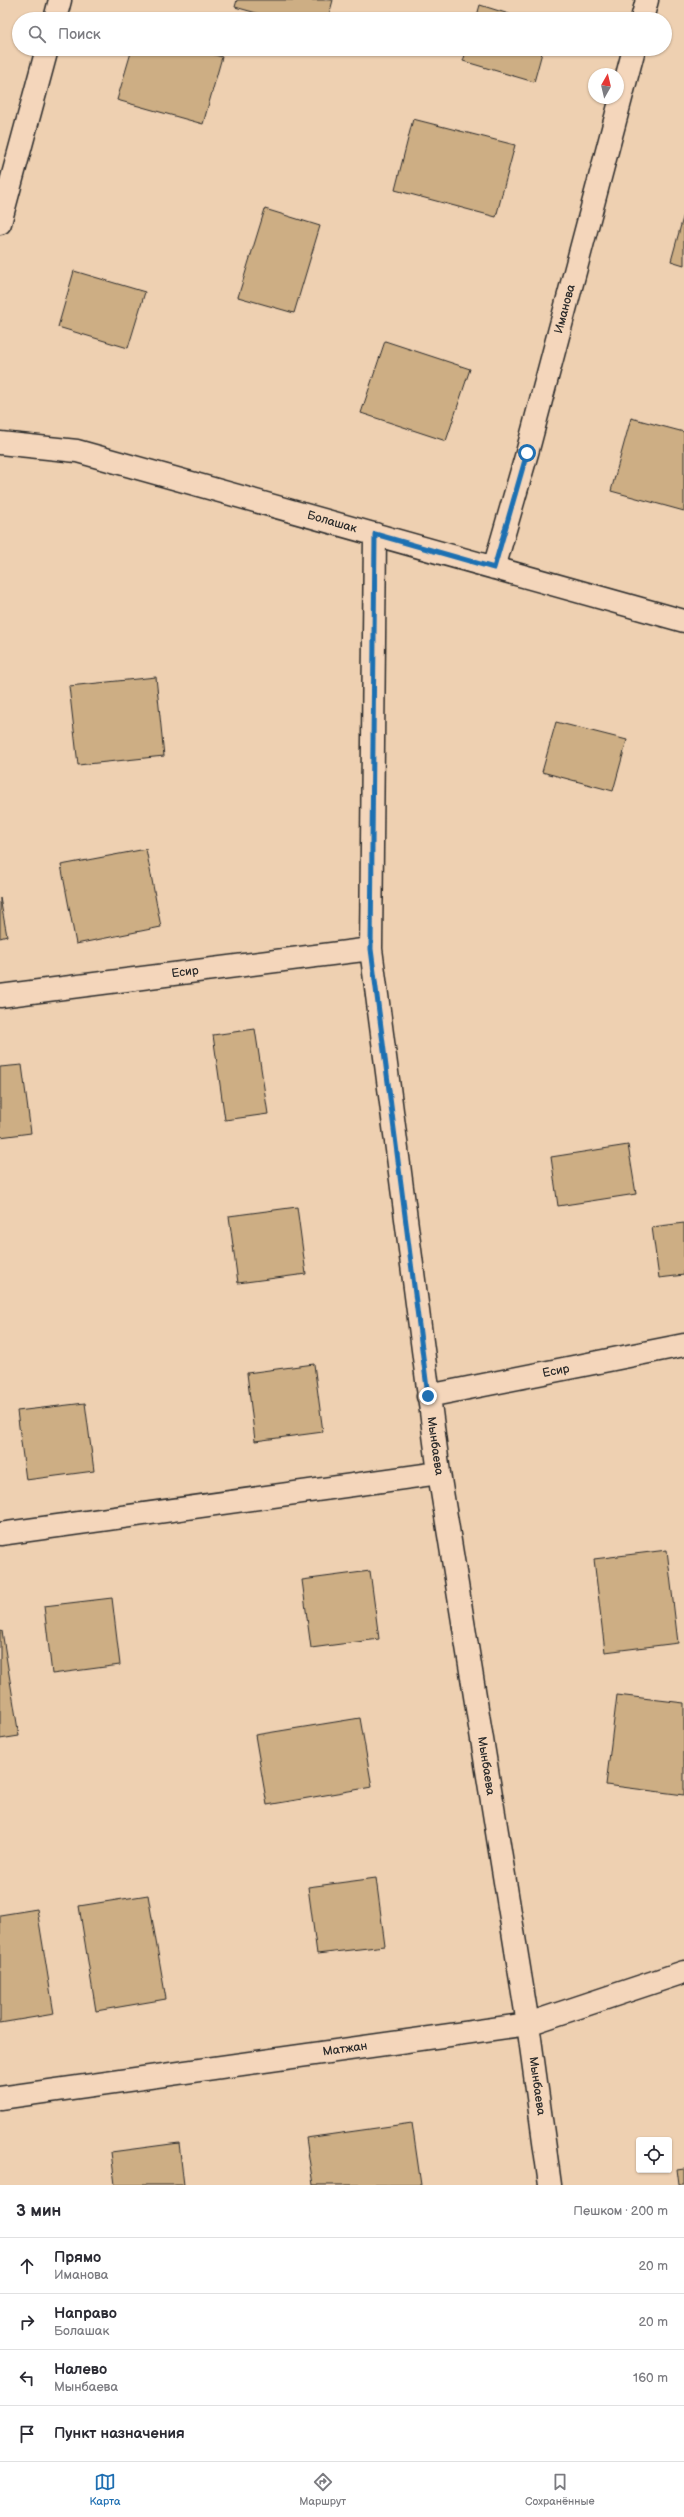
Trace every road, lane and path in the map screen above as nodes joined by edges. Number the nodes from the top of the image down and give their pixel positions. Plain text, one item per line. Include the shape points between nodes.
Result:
1 (60, 0) edge
2 (647, 0) edge
3 (57, 12) edge
4 (644, 12) edge
5 (45, 56) edge
6 (632, 56) edge
7 (0, 222) edge
8 (0, 443) edge
9 (375, 534) junction
10 (494, 568) junction
11 (684, 621) edge
12 (371, 949) junction
13 (0, 996) edge
14 (684, 1346) edge
15 (428, 1396) junction
16 (439, 1473) junction
17 (0, 1534) edge
18 (684, 1972) edge
19 (528, 2024) junction
20 (0, 2098) edge
21 (550, 2185) edge

1 - 3 street
2 - 4 street
5 - 7 street
6 - 10 street, Иманова
8 - 9 street, Болашак via 77,451
9 - 10 street, Болашак
9 - 12 street, Мынбаева
10 - 11 street, Болашак
12 - 13 street, Есир
12 - 15 street, Мынбаева
14 - 15 street, Есир
15 - 16 street, Мынбаева
16 - 17 street
16 - 19 street, Мынбаева
18 - 19 street, Матжан
19 - 20 street, Матжан
19 - 21 street, Мынбаева

